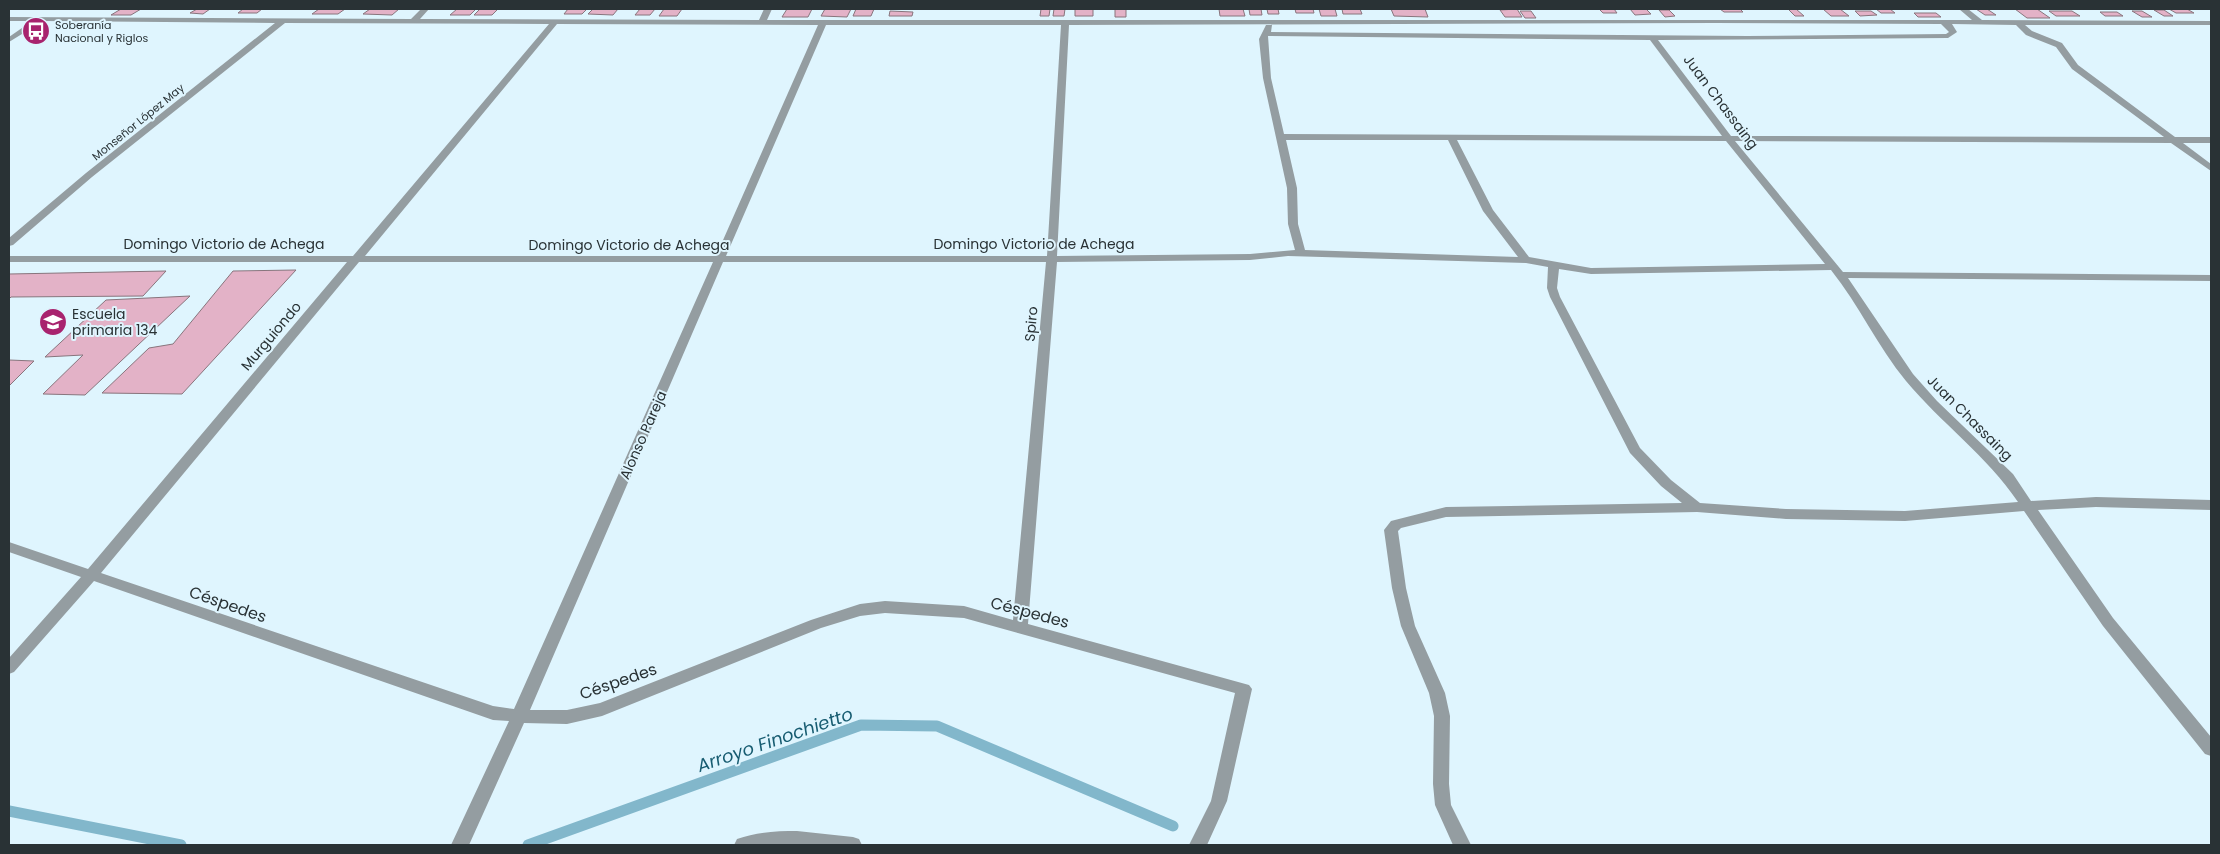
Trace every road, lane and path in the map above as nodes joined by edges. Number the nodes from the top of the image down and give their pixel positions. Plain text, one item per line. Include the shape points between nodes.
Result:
1 (82, 9) edge
2 (425, 9) edge
3 (768, 9) edge
4 (1962, 9) edge
5 (1459, 18) junction
6 (1713, 18) junction
7 (9, 19) edge
8 (41, 19) junction
9 (67, 19) junction
10 (282, 21) junction
11 (413, 21) junction
12 (1609, 21) junction
13 (1979, 21) junction
14 (555, 22) junction
15 (1272, 22) junction
16 (1944, 22) junction
17 (2018, 22) junction
18 (762, 23) junction
19 (822, 23) junction
20 (1065, 23) junction
21 (2211, 23) edge
22 (1266, 34) junction
23 (1469, 34) junction
24 (1629, 36) junction
25 (1652, 37) junction
26 (1747, 38) junction
27 (9, 40) edge
28 (1280, 137) junction
29 (1728, 138) junction
30 (1452, 139) junction
31 (2173, 140) junction
32 (2211, 140) edge
33 (2211, 168) edge
34 (9, 243) edge
35 (1301, 254) junction
36 (354, 258) junction
37 (9, 259) edge
38 (1052, 259) junction
39 (720, 260) junction
40 (1526, 260) junction
41 (1554, 264) junction
42 (1837, 271) junction
43 (2211, 278) edge
44 (2030, 505) junction
45 (2211, 505) edge
46 (1697, 507) junction
47 (9, 547) edge
48 (90, 576) junction
49 (1020, 628) junction
50 (9, 668) edge
51 (519, 716) junction
52 (2211, 749) edge
53 (463, 837) edge
54 (742, 845) edge
55 (852, 845) edge
56 (1198, 845) edge
57 (1462, 845) edge

1 - 9 street
2 - 11 street
3 - 18 street
4 - 13 street
5 - 12 street
5 - 15 street
5 - 23 street
6 - 12 street
6 - 16 street
6 - 26 street
7 - 8 street
8 - 9 street
8 - 27 street
9 - 10 street
10 - 11 street
10 - 34 street, Monseñor López May
11 - 14 street
12 - 24 street
13 - 16 street
13 - 17 street
14 - 18 street
14 - 36 street, Murguiondo
15 - 20 street via 1206,18
15 - 22 street
16 - 26 street via 1953,32 1948,36
17 - 21 street
17 - 31 street via 2029,33 2058,45 2075,67
18 - 19 street
19 - 20 street via 951,18
19 - 39 street, Alonso Pareja
20 - 38 street, Spiro
22 - 23 street
22 - 28 street via 1263,39 1265,62
23 - 24 street
24 - 25 street
25 - 26 street
25 - 29 street, Juan Chassaing
28 - 30 street
28 - 35 street via 1292,188 1293,224
29 - 30 street
29 - 31 street
29 - 42 street, Juan Chassaing
30 - 40 street via 1488,212
31 - 32 street
31 - 33 street
35 - 38 street, Domingo Victorio de Achega
35 - 40 street, Domingo Victorio de Achega
36 - 37 street, Domingo Victorio de Achega
36 - 39 street, Domingo Victorio de Achega
36 - 48 street, Murguiondo
38 - 39 street, Domingo Victorio de Achega
38 - 49 street, Spiro
39 - 51 street, Alonso Pareja
40 - 41 street, Domingo Victorio de Achega
41 - 42 street, Domingo Victorio de Achega via 1591,270
41 - 46 street via 1552,288 1555,297 1634,450 1666,483
42 - 43 street, Domingo Victorio de Achega
42 - 44 street, Juan Chassaing via 1909,377 1932,404 2008,477
44 - 45 street via 2096,502
44 - 46 street via 1905,516 1786,514
44 - 52 street, Juan Chassaing via 2108,622
46 - 57 street via 1446,512 1396,524 1392,530 1399,588 1408,626 1437,693 1442,716 1443,805
47 - 48 street, Céspedes
48 - 50 street, Murguiondo
48 - 51 street, Céspedes via 493,713
49 - 51 street, Céspedes via 964,612 886,607 860,610 816,624 602,709 567,717
49 - 56 street, Céspedes via 1244,689 1219,801
51 - 53 street, Alonso Pareja
54 - 55 street via 762,840 800,838

